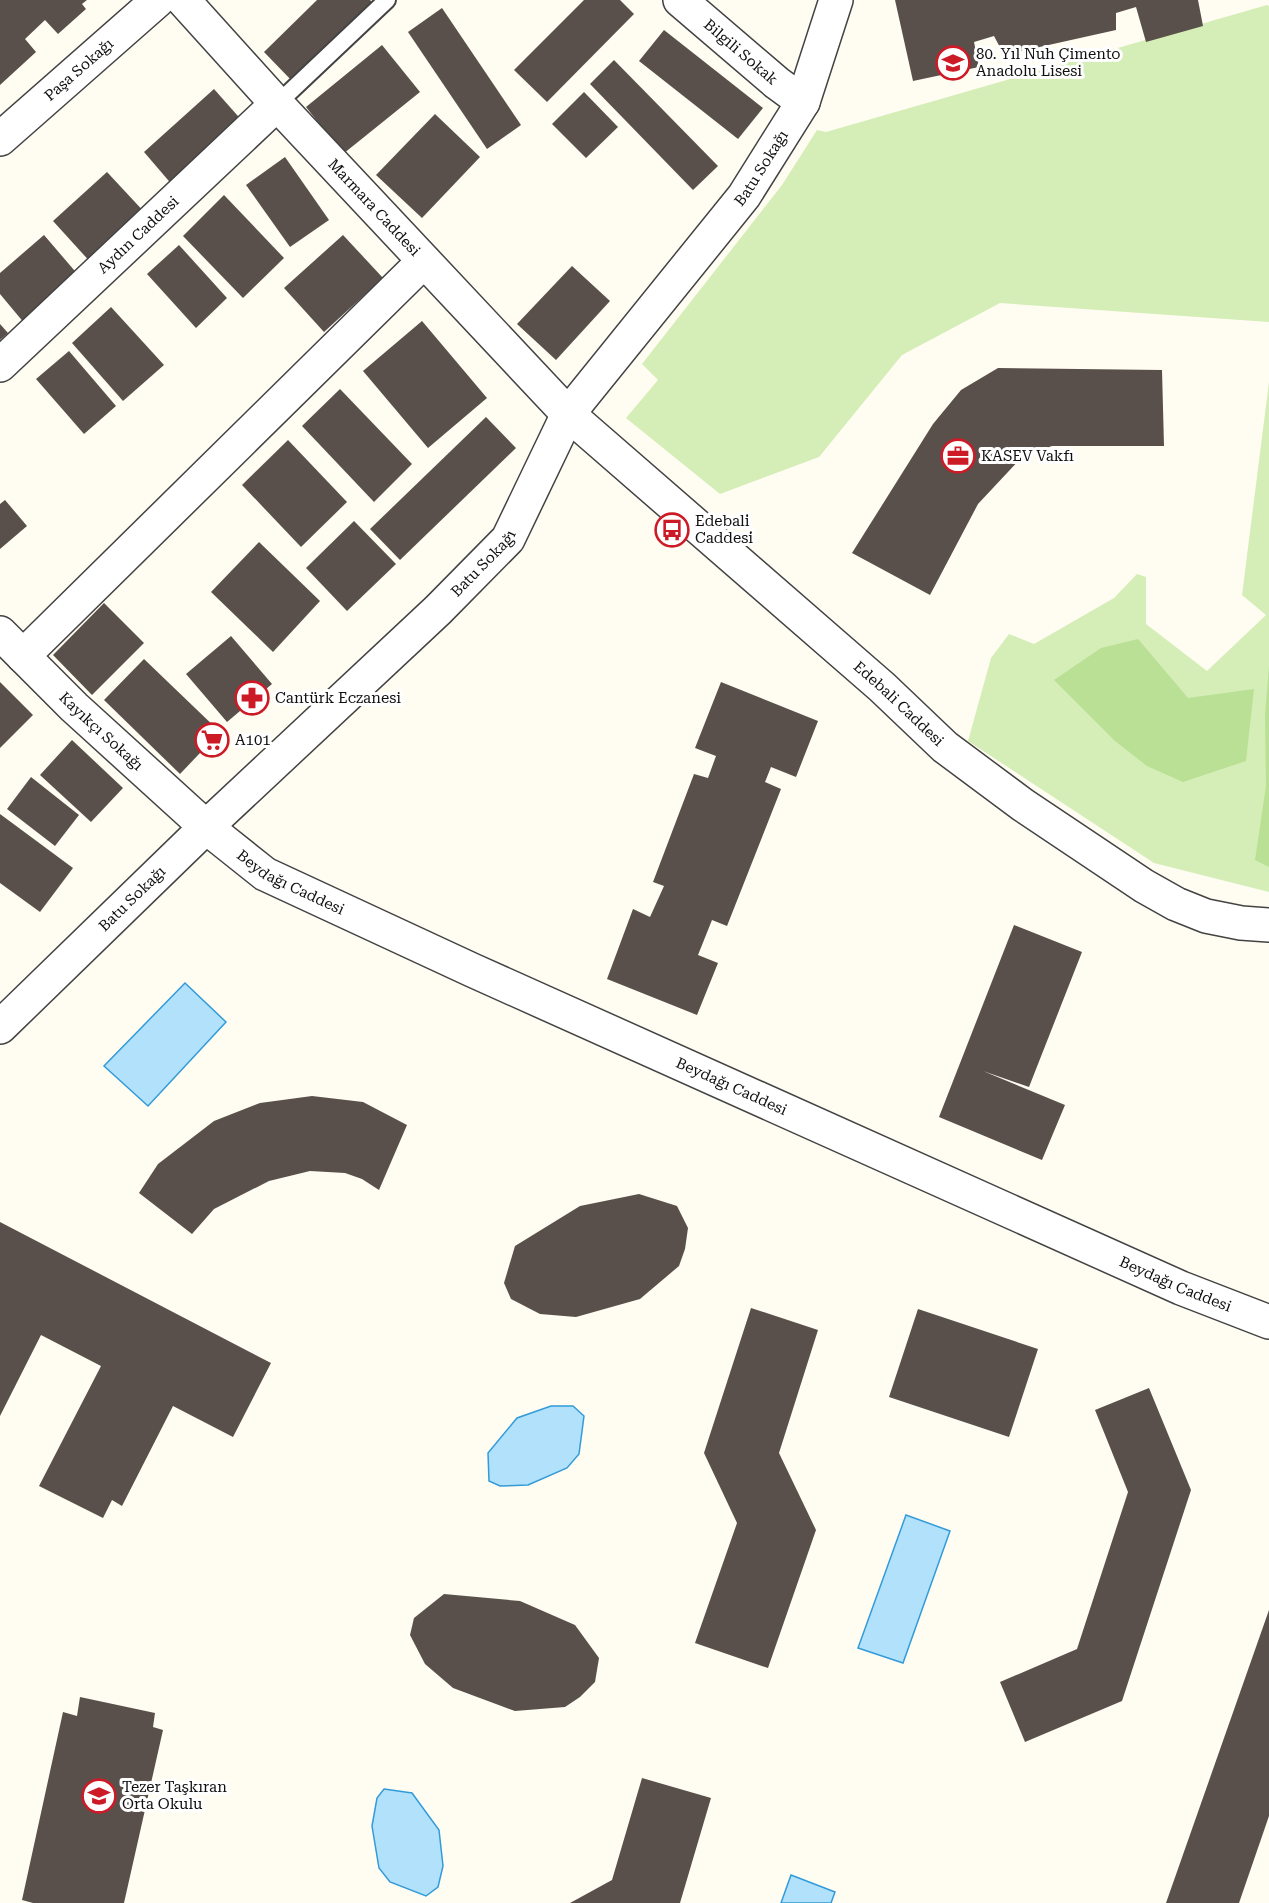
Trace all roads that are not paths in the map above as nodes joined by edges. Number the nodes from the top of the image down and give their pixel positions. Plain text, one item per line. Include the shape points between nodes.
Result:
1 (158, 0) edge
2 (183, 0) edge
3 (387, 0) edge
4 (680, 0) edge
5 (836, 0) edge
6 (803, 102) junction
7 (277, 104) junction
8 (0, 139) edge
9 (424, 261) junction
10 (0, 365) edge
11 (568, 414) junction
12 (0, 633) edge
13 (23, 656) junction
14 (207, 827) junction
15 (1269, 925) edge
16 (0, 1027) edge
17 (1269, 1322) edge

1 - 8 street, Paşa Sokağı
2 - 7 street, Marmara Caddesi
3 - 7 lane
4 - 6 street, Bilgili Sokak
5 - 6 street, Batu Sokağı
6 - 11 street, Batu Sokağı via 744,196
7 - 9 street, Marmara Caddesi
7 - 10 street, Aydın Caddesi
9 - 11 street, Marmara Caddesi
9 - 13 street
11 - 14 street, Batu Sokağı via 508,539
11 - 15 street, Edebali Caddesi via 882,687 945,747 1023,805 1176,904 1206,916
12 - 13 street, Kayıkçı Sokağı
13 - 14 street, Kayıkçı Sokağı via 74,708
14 - 16 street, Batu Sokağı
14 - 17 street, Beydağı Caddesi via 265,874 1181,1288

